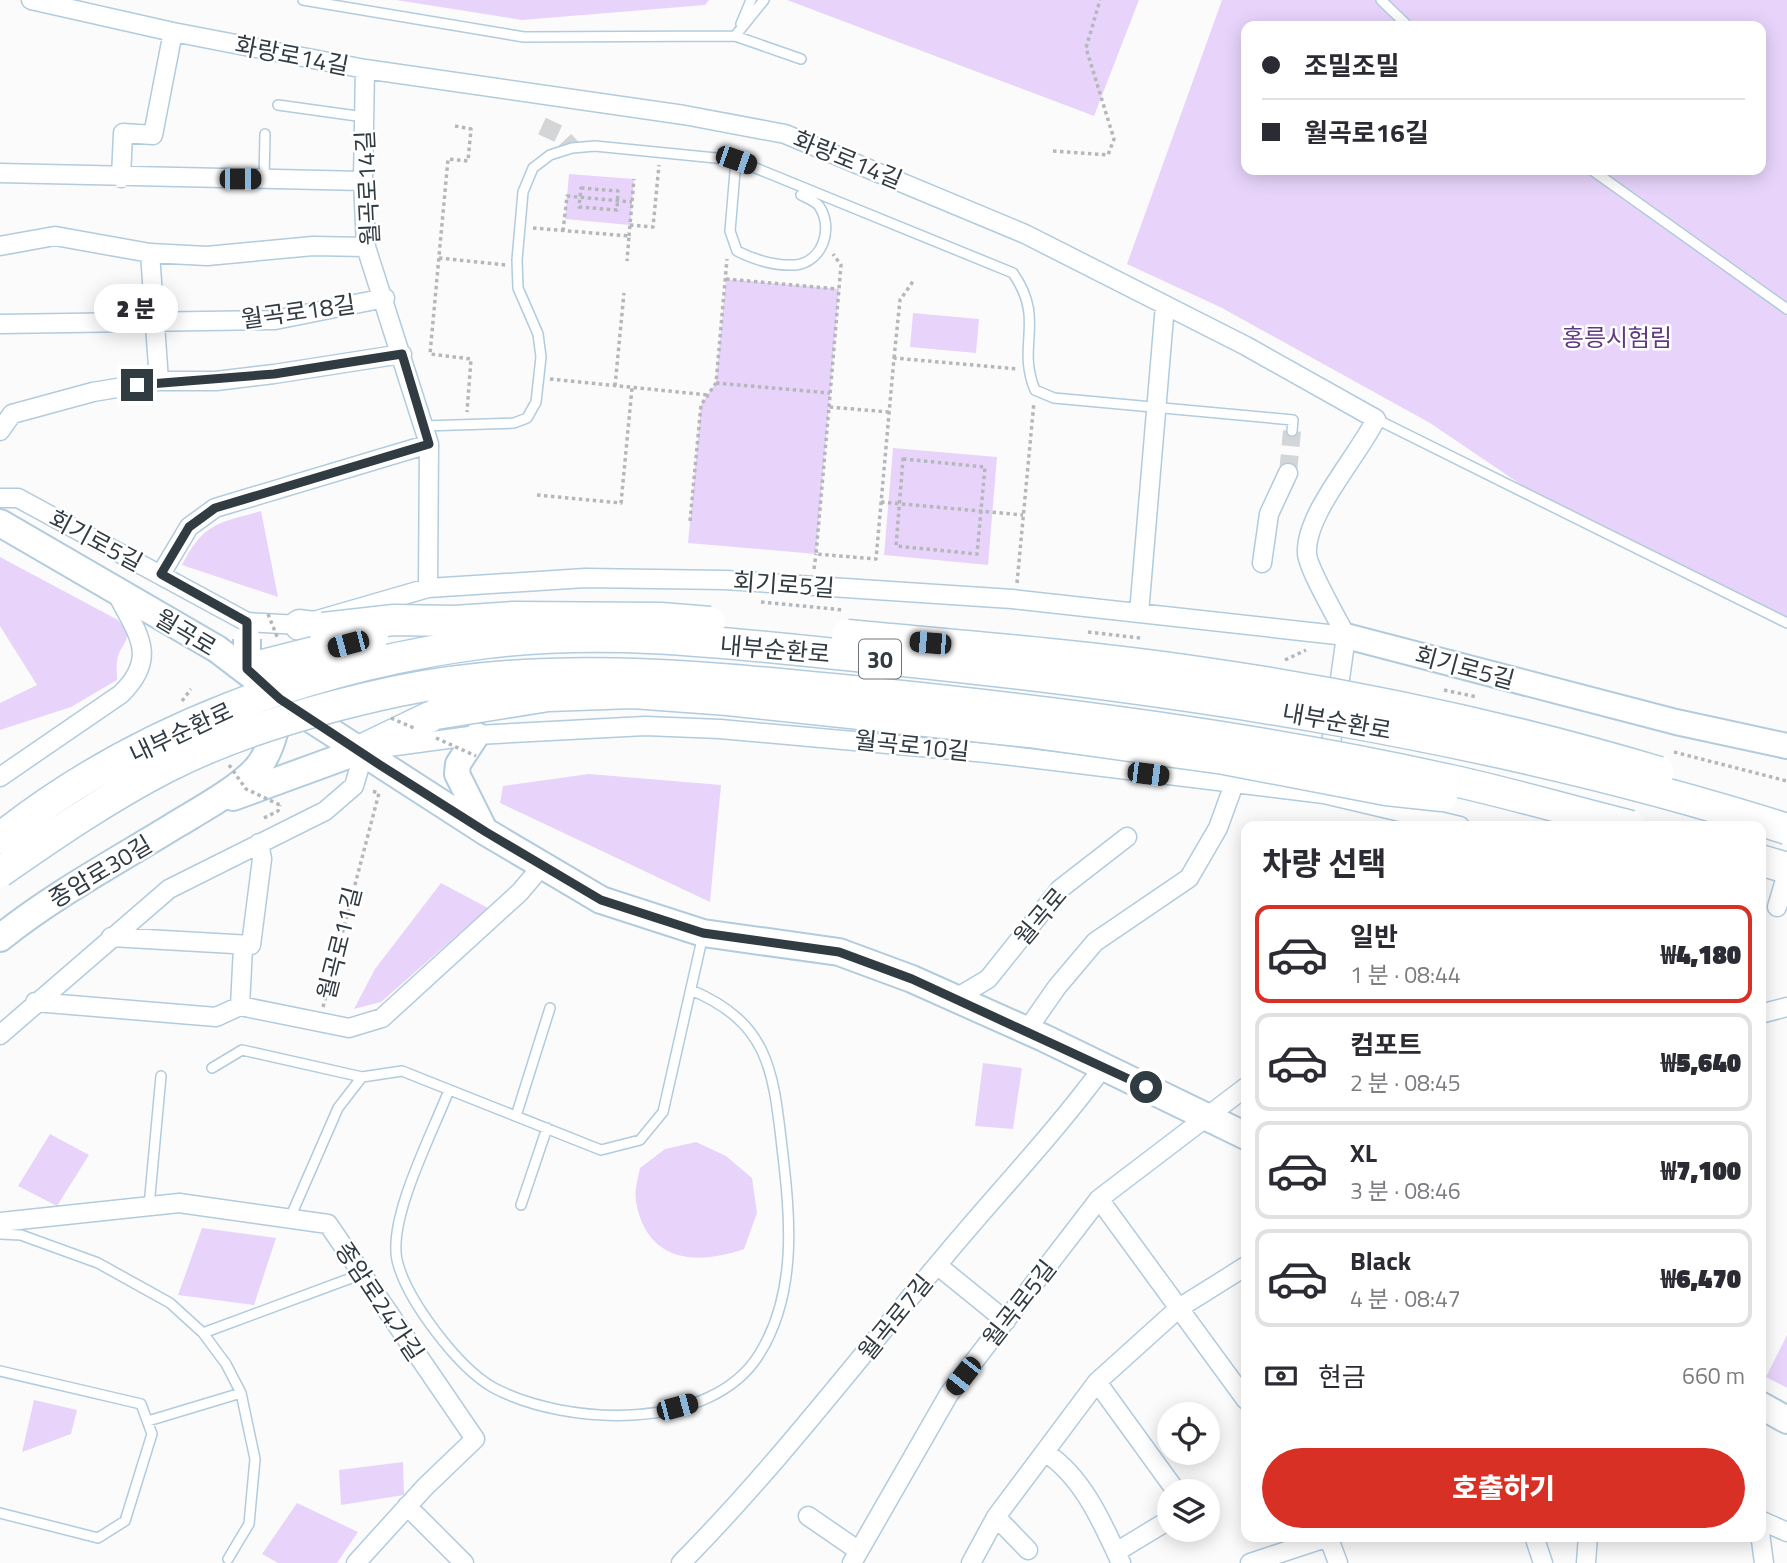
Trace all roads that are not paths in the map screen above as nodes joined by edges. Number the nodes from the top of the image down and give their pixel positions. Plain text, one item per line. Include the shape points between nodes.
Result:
1 (31, 0) edge
2 (303, 0) edge
3 (751, 0) edge
4 (764, 0) edge
5 (1381, 0) edge
6 (1403, 21) edge
7 (173, 32) junction
8 (735, 36) junction
9 (801, 59) dead end
10 (365, 69) junction
11 (278, 105) dead end
12 (364, 117) junction
13 (265, 134) dead end
14 (736, 160) junction
15 (0, 173) edge
16 (1599, 175) edge
17 (121, 178) junction
18 (264, 180) junction
19 (363, 181) junction
20 (801, 195) dead end
21 (0, 246) edge
22 (366, 247) junction
23 (150, 253) junction
24 (385, 298) junction
25 (1165, 305) junction
26 (1787, 309) edge
27 (154, 322) junction
28 (0, 324) edge
29 (402, 354) junction
30 (159, 381) junction
31 (1155, 407) junction
32 (1376, 419) junction
33 (423, 426) junction
34 (0, 430) edge
35 (1292, 431) dead end
36 (429, 444) junction
37 (1288, 473) tunnel mouth
38 (0, 498) edge
39 (0, 523) edge
40 (1262, 563) dead end
41 (161, 574) junction
42 (428, 588) junction
43 (116, 591) junction
44 (1139, 613) junction
45 (455, 621) junction
46 (1787, 625) edge
47 (311, 626) junction
48 (247, 630) junction
49 (1346, 636) junction
50 (247, 669) junction
51 (280, 699) junction
52 (477, 735) junction
53 (1787, 746) edge
54 (359, 751) junction
55 (0, 777) edge
56 (1234, 784) junction
57 (1324, 794) junction
58 (202, 808) junction
59 (1787, 811) edge
60 (1439, 821) edge
61 (1580, 821) edge
62 (1611, 821) edge
63 (1758, 821) edge
64 (1766, 823) edge
65 (1787, 829) edge
66 (486, 832) junction
67 (1128, 837) dead end
68 (0, 838) edge
69 (259, 843) junction
70 (1766, 862) edge
71 (542, 866) junction
72 (1787, 871) edge
73 (0, 872) edge
74 (1775, 906) edge
75 (703, 933) junction
76 (111, 937) junction
77 (0, 938) edge
78 (243, 947) junction
79 (691, 990) junction
80 (956, 998) junction
81 (35, 1002) junction
82 (240, 1006) junction
83 (1787, 1007) edge
84 (550, 1009) dead end
85 (1766, 1012) edge
86 (1027, 1030) junction
87 (0, 1035) edge
88 (1104, 1066) junction
89 (212, 1068) dead end
90 (161, 1076) dead end
91 (362, 1077) junction
92 (449, 1090) junction
93 (1241, 1091) edge
94 (516, 1116) junction
95 (1209, 1118) junction
96 (547, 1128) junction
97 (1241, 1134) edge
98 (1099, 1199) junction
99 (521, 1205) dead end
100 (149, 1206) junction
101 (289, 1219) junction
102 (0, 1222) edge
103 (0, 1234) edge
104 (937, 1265) junction
105 (1241, 1269) edge
106 (362, 1274) junction
107 (1179, 1308) junction
108 (1006, 1321) junction
109 (203, 1334) junction
110 (0, 1371) edge
111 (1097, 1382) junction
112 (241, 1393) junction
113 (1241, 1393) edge
114 (1766, 1408) edge
115 (1787, 1419) edge
116 (148, 1421) junction
117 (1046, 1453) junction
118 (1167, 1479) edge
119 (407, 1506) junction
120 (0, 1513) edge
121 (808, 1516) dead end
122 (996, 1517) junction
123 (1766, 1523) edge
124 (1157, 1529) edge
125 (1787, 1532) edge
126 (1314, 1542) edge
127 (1331, 1542) edge
128 (1536, 1542) edge
129 (1587, 1542) edge
130 (1761, 1542) edge
131 (1028, 1550) dead end
132 (856, 1557) edge
133 (1118, 1558) edge
134 (228, 1559) dead end
135 (1584, 1562) edge
136 (356, 1563) edge
137 (464, 1563) edge
138 (681, 1563) edge
139 (971, 1563) edge
140 (1250, 1563) edge
141 (1338, 1563) edge
142 (1542, 1563) edge
143 (1764, 1563) edge

1 - 7 street, 화랑로14길
2 - 8 lane via 524,37
3 - 8 lane
4 - 8 lane
5 - 6 lane
7 - 10 street, 화랑로14길
7 - 17 street via 153,135 123,133
8 - 9 lane
10 - 12 street, 월곡로14길
10 - 25 street, 화랑로14길 via 785,134 1014,229
11 - 12 lane, 월곡로14길
12 - 19 street, 월곡로14길
13 - 18 lane
14 - 20 lane via 730,231 737,251 757,261 796,265 813,258 824,242 826,220 818,203
14 - 31 lane via 1013,273 1026,291 1031,313 1027,370 1035,390 1054,398
14 - 33 lane via 594,146 550,155 533,168 523,192 517,266 519,288 538,334 541,357 536,402 527,418 514,423
15 - 17 street
16 - 26 lane
17 - 18 street
18 - 19 street
19 - 22 street, 월곡로14길
21 - 23 street via 55,236
22 - 23 street via 313,246 207,256
22 - 24 street, 월곡로14길
23 - 27 street
24 - 27 street, 월곡로18길 via 275,320
24 - 29 street, 월곡로14길
25 - 31 street
25 - 32 street, 화랑로14길
27 - 28 street, 월곡로18길
27 - 30 street
29 - 30 street via 216,381
29 - 33 street, 월곡로14길
30 - 34 street via 93,392 12,414
31 - 35 lane via 1293,419
31 - 44 street
32 - 46 lane
32 - 49 street via 1363,446 1315,514 1307,554
33 - 36 street, 월곡로14길
36 - 41 street via 215,508 189,527
36 - 42 street
37 - 40 street via 1269,514
38 - 41 street, 회기로5길 via 18,498
39 - 43 main road, 월곡로
41 - 48 street, 회기로5길
42 - 44 street, 회기로5길 via 585,578 725,580
42 - 47 street, 회기로5길
43 - 50 main road, 월곡로, bridge
43 - 55 street via 141,636 142,662 136,679
44 - 49 street, 회기로5길
45 - 47 highway, bridge
45 - 50 highway, bridge via 400,629
45 - 59 highway, bridge via 662,618 1200,672 1417,709 1581,750
47 - 48 street, 회기로5길
48 - 50 main road, bridge
49 - 53 street, 회기로5길 via 1676,722
49 - 57 street
50 - 51 main road, 월곡로, bridge
51 - 54 main road, 월곡로
51 - 58 main road, 종암로30길 via 276,730 262,763
52 - 54 street, 월곡로10길
52 - 56 street, 월곡로10길 via 645,726 720,729 987,753
52 - 66 street via 458,764 457,774
54 - 58 main road, 종암로30길
54 - 61 highway, bridge via 436,714 548,696 633,693 1029,732 1211,757
54 - 66 main road, 월곡로
54 - 69 street via 354,786 325,811
56 - 57 street, 월곡로10길
56 - 86 street via 1218,828 1189,878 1095,942
57 - 60 street, 월곡로10길
58 - 77 main road, 종암로30길 via 34,911
62 - 73 highway, 내부순환로 / 30, bridge via 1450,780 1197,733 977,704 701,676 560,674 483,677 397,692 272,724 167,767 75,820
63 - 68 highway, 내부순환로 / 30, bridge via 1492,751 1207,698 1020,672 797,650 689,640 570,637 442,649 269,694 139,750 83,781
64 - 65 highway, 내부순환로 / 30, bridge
66 - 71 main road, 월곡로
67 - 80 street, 월곡로 via 1060,889 988,979
69 - 76 street via 169,889
69 - 78 street via 262,859 251,945
70 - 72 highway
71 - 75 main road, 월곡로 via 601,900
71 - 82 street, 월곡로11길 via 520,892 382,1018 349,1028
72 - 74 street
75 - 79 lane
75 - 80 main road, 월곡로 via 839,952
76 - 78 street
76 - 81 street
78 - 82 street
79 - 92 lane via 718,1002 746,1024 769,1062 788,1211 788,1267 772,1330 760,1355 732,1382 697,1402 618,1416 575,1415 532,1404 492,1387 434,1330 410,1296 397,1258 398,1218
79 - 96 lane via 663,1112 640,1140 601,1150
80 - 86 main road, 월곡로
81 - 82 street via 216,1017
81 - 87 street
83 - 85 street
84 - 94 lane
86 - 88 main road, 월곡로
88 - 95 main road, 월곡로
88 - 104 street, 월곡로7길 via 1064,1120
89 - 91 lane via 242,1050
90 - 100 lane
91 - 92 lane via 402,1071
91 - 101 lane via 338,1108
92 - 94 lane
93 - 95 street, 월곡로5길
94 - 96 lane
95 - 97 main road, 월곡로
95 - 98 street, 월곡로5길
96 - 99 lane
98 - 107 street
98 - 108 street, 월곡로5길
100 - 101 street, 종암로24가길 via 179,1203
100 - 102 street, 종암로24가길
101 - 106 street, 종암로24가길 via 328,1224
103 - 109 lane via 21,1235 98,1263 170,1303
104 - 108 street
104 - 138 street, 월곡로7길 via 831,1396
105 - 107 street
106 - 109 lane
106 - 119 street, 종암로24가길 via 475,1439
107 - 111 street
107 - 113 street
108 - 132 street, 월곡로5길 via 949,1394
109 - 112 lane
110 - 116 lane via 141,1404
111 - 117 street
111 - 118 street
112 - 116 lane
112 - 134 lane via 255,1458 248,1524
114 - 115 main road
116 - 120 lane via 152,1434 125,1521 98,1538
117 - 122 street
117 - 133 street via 1061,1463 1092,1505
119 - 136 street, 종암로24가길
119 - 137 street
121 - 132 street
122 - 131 street
122 - 139 street
123 - 125 street
124 - 133 street
126 - 140 street
127 - 141 street
128 - 142 street
129 - 135 street
130 - 143 street

